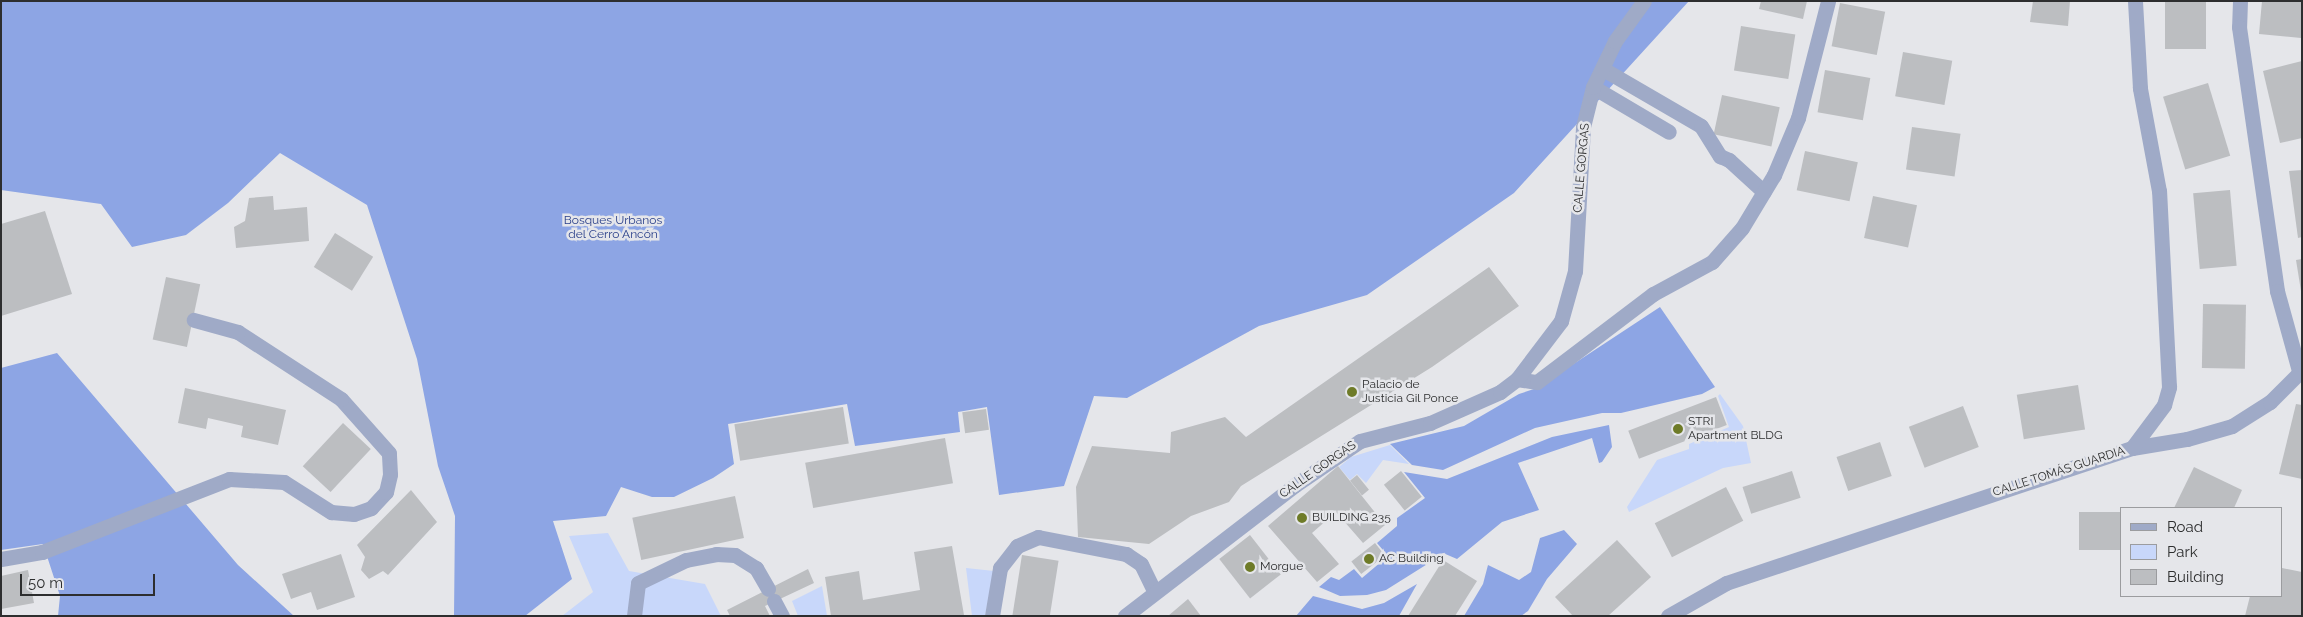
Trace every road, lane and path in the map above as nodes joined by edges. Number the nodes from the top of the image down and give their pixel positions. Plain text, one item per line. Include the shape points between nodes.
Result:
1 (1644, 1) edge
2 (1828, 1) edge
3 (2135, 1) edge
4 (2240, 1) edge
5 (1602, 69) junction
6 (1593, 88) junction
7 (1669, 132) dead end
8 (1764, 192) junction
9 (194, 320) dead end
10 (2300, 371) edge
11 (1517, 379) junction
12 (2132, 448) junction
13 (1, 559) edge
14 (1154, 591) junction
15 (634, 616) edge
16 (782, 616) edge
17 (992, 616) edge
18 (1125, 616) edge
19 (1668, 616) edge

1 - 5 street, CALLE GORGAS via 1615,41
2 - 8 street via 1798,118
3 - 12 street, CALLE TOMÁS GUARDIA via 2140,88 2159,191 2169,387 2164,406
4 - 10 street via 2239,27 2277,291
5 - 6 street, CALLE GORGAS
5 - 8 street via 1701,126 1720,156 1729,160
6 - 7 street
6 - 11 street, CALLE GORGAS via 1583,127 1575,271 1561,321
8 - 11 street via 1742,228 1712,262 1654,294 1537,382
9 - 13 street via 238,332 341,399 389,453 390,474 386,492 371,508 354,514 331,512 284,482 229,479 42,552
10 - 12 street via 2270,402 2232,426 2187,439
11 - 14 street, CALLE GORGAS via 1500,392 1430,423 1360,441 1317,469
12 - 19 street, CALLE TOMÁS GUARDIA via 1726,583
14 - 17 street via 1141,564 1126,554 1038,537 1017,546 1000,568
14 - 18 street, CALLE GORGAS
15 - 16 street via 638,583 686,560 716,554 735,555 756,568

